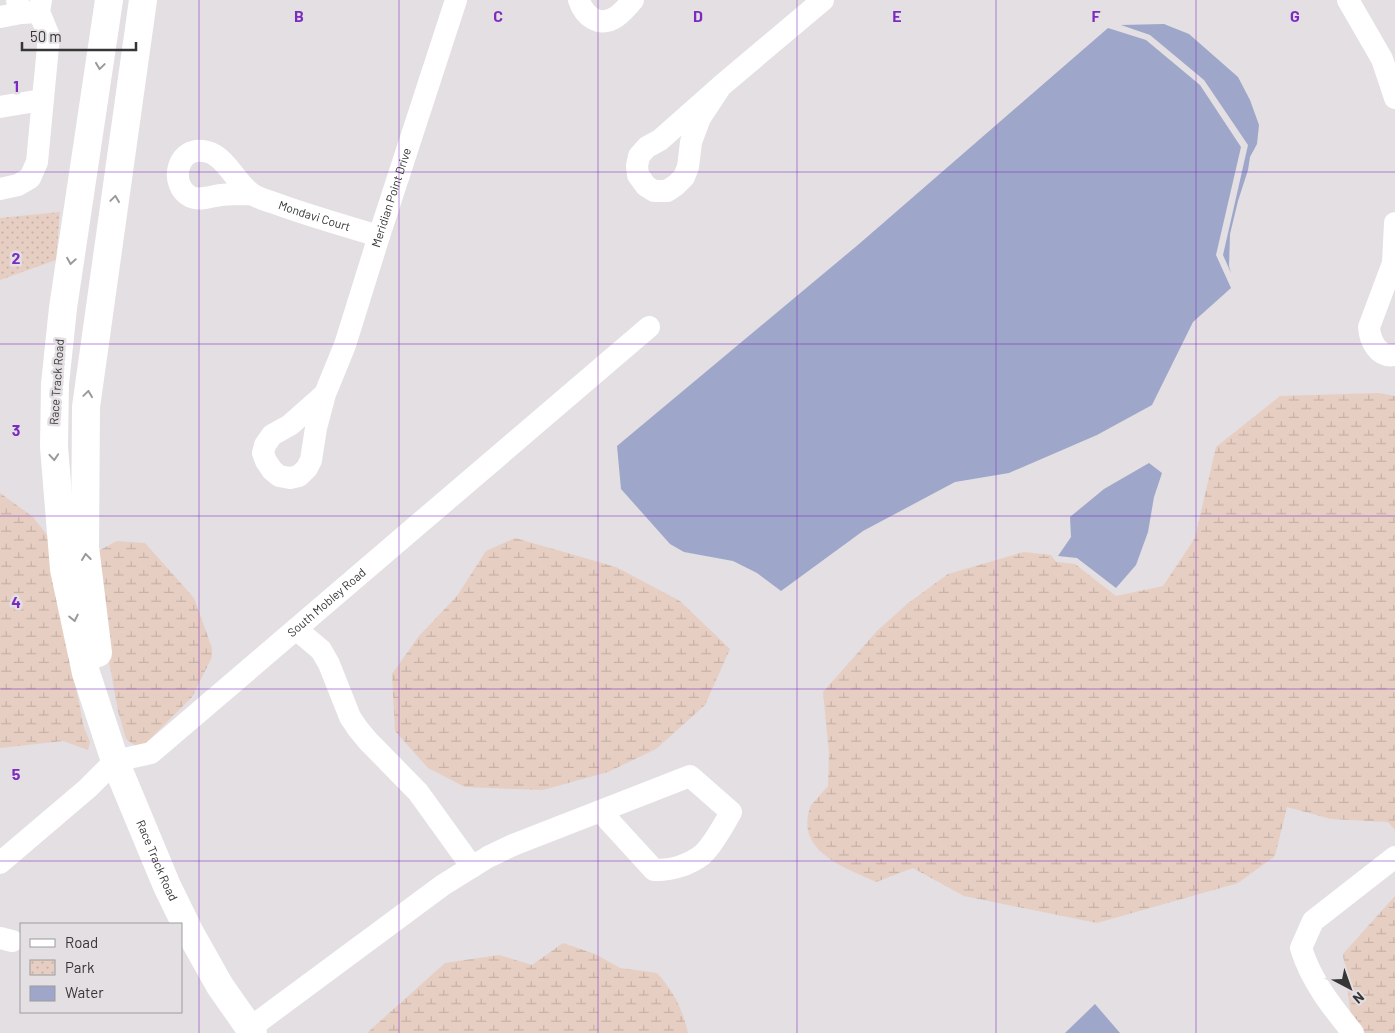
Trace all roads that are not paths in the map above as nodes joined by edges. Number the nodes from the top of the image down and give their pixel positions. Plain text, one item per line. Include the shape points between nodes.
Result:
1 (109, 0) edge
2 (130, 0) edge
3 (143, 0) edge
4 (456, 0) edge
5 (579, 0) edge
6 (633, 0) edge
7 (823, 0) edge
8 (1348, 0) edge
9 (24, 8) edge
10 (133, 68) junction
11 (721, 86) junction
12 (1395, 98) edge
13 (42, 100) junction
14 (0, 107) edge
15 (0, 189) edge
16 (252, 194) dead end
17 (1395, 223) edge
18 (76, 230) junction
19 (110, 232) junction
20 (379, 236) junction
21 (1394, 267) edge
22 (649, 327) dead end
23 (1395, 355) edge
24 (325, 394) dead end
25 (296, 629) junction
26 (115, 761) junction
27 (600, 811) junction
28 (1395, 858) edge
29 (0, 863) edge
30 (472, 867) junction
31 (251, 1031) edge
32 (1353, 1033) edge

1 -> 18 main road, Race Track Road
2 - 10 main road via 126,27
3 - 10 main road, Race Track Road
4 - 20 street, Meridian Point Drive
5 - 6 street via 584,11 596,21 616,18
7 - 11 street
8 - 12 street via 1382,59
9 - 13 street via 49,36
19 -> 10 main road, Race Track Road
11 - 11 street via 640,156 636,166 638,175 654,192 667,191 684,177 700,118
13 - 14 street
13 - 15 street via 36,162 30,178 18,186
16 - 20 street, Mondavi Court
17 - 21 street
18 - 19 main road
18 -> 26 main road, Race Track Road via 55,384 54,447 58,508 64,569 86,673
26 -> 19 main road, Race Track Road via 85,548 86,407
20 - 24 street, Meridian Point Drive via 345,345
21 - 23 street via 1369,327 1374,346 1380,352
22 - 25 street, South Mobley Road
25 - 26 street, South Mobley Road via 151,753
25 - 30 street via 321,650 358,729 418,792
26 - 29 street
26 - 31 main road, Race Track Road via 167,886 220,986
27 - 27 street via 690,776 731,812 703,854 665,871 654,870
27 - 30 street via 513,845
28 - 32 street via 1313,922 1301,948 1306,964 1327,1001
30 - 31 street via 443,885

